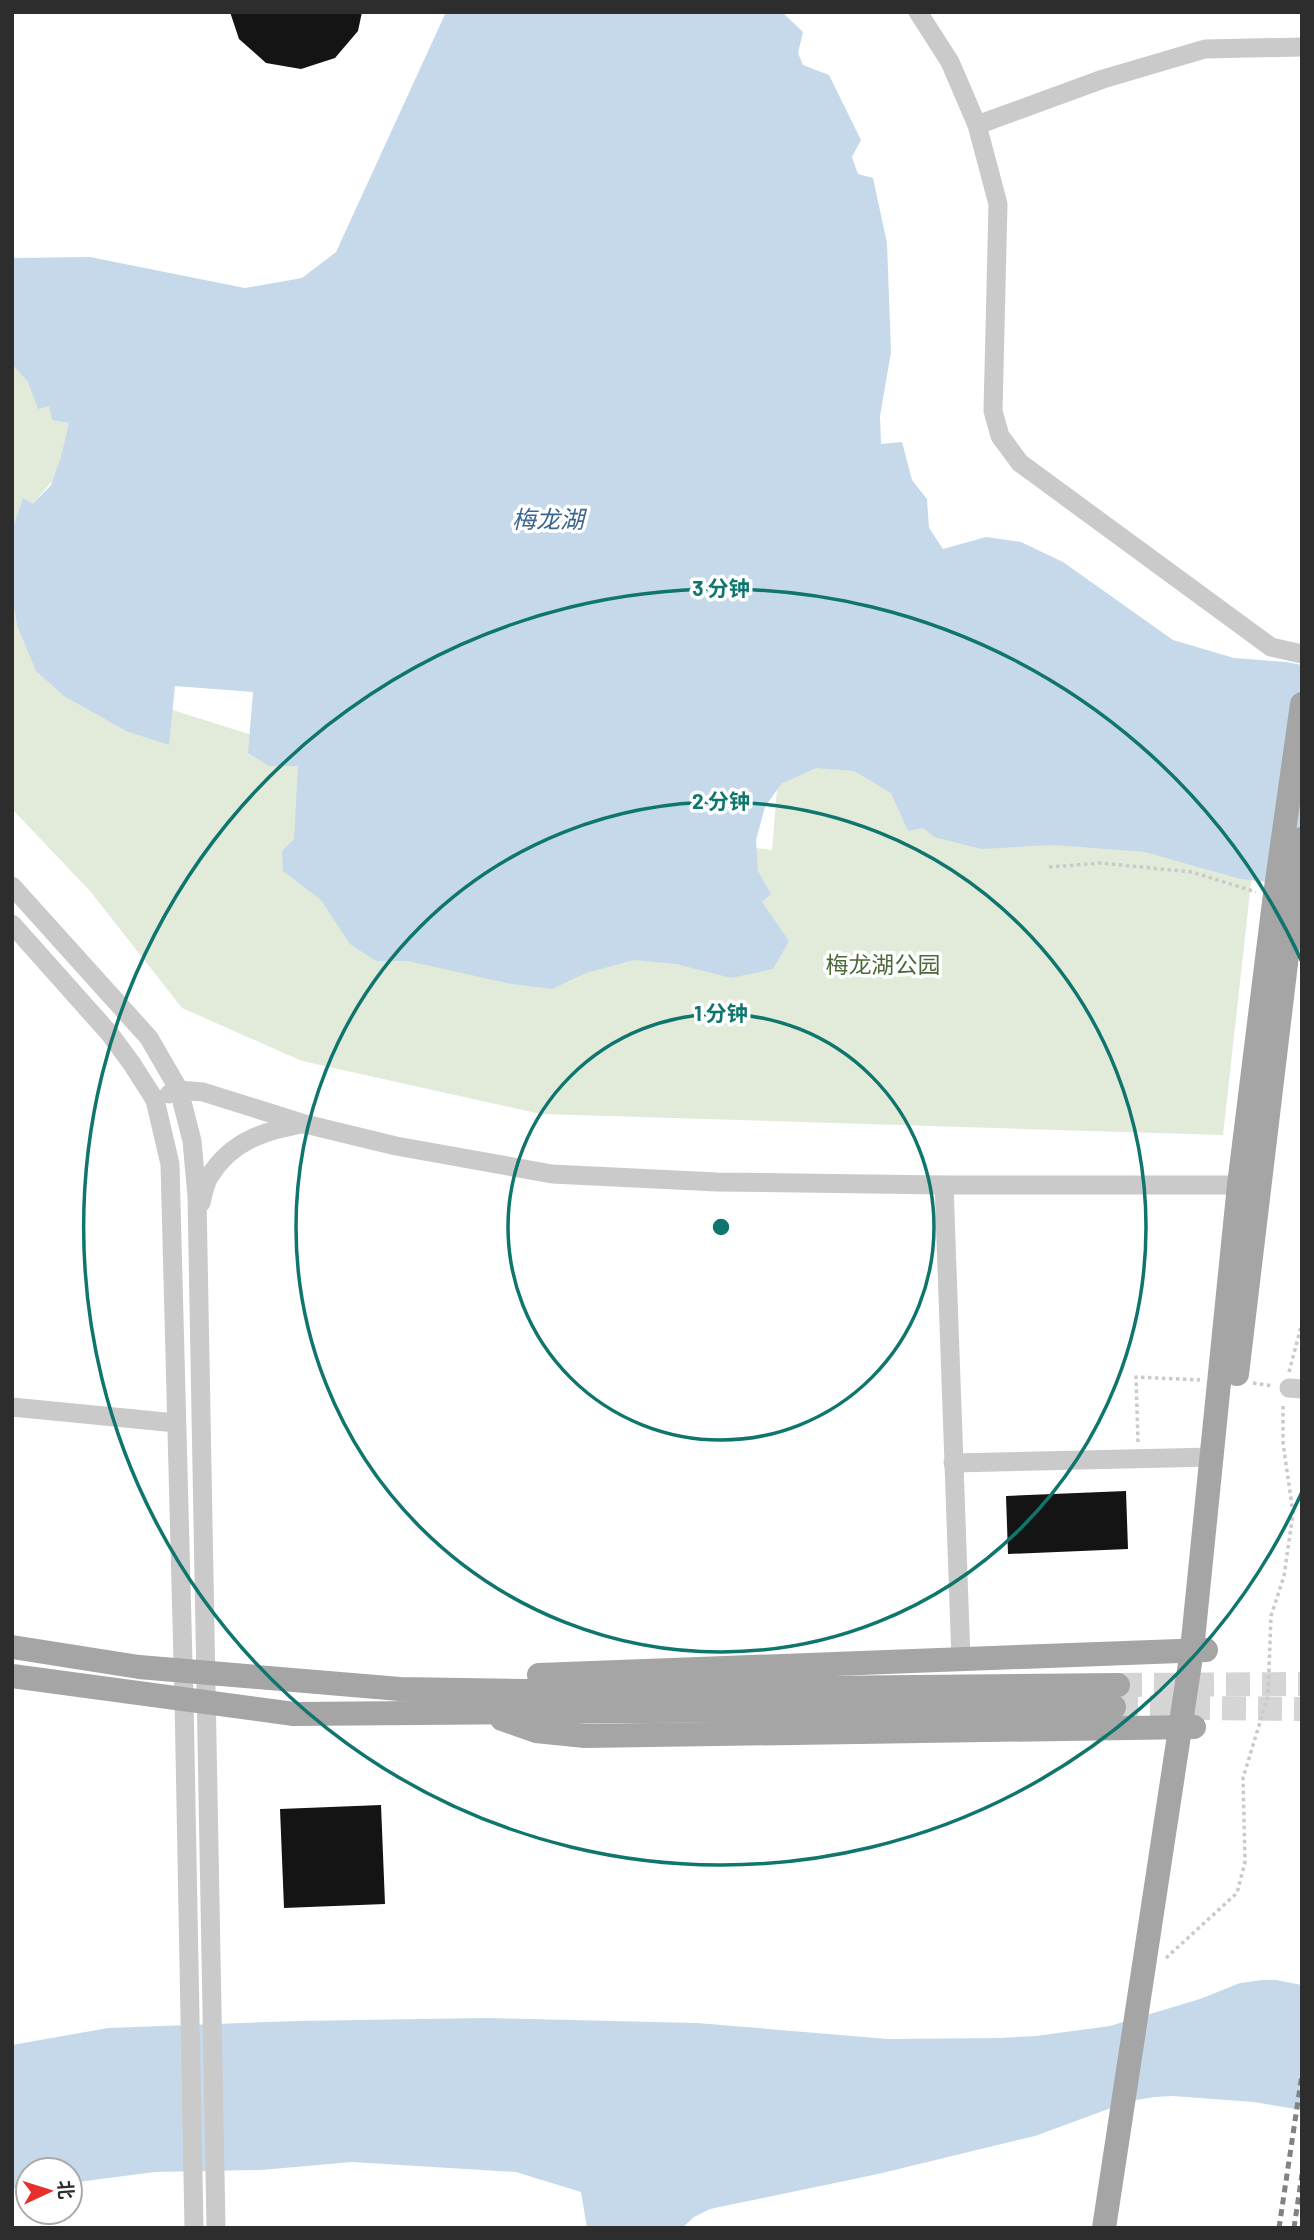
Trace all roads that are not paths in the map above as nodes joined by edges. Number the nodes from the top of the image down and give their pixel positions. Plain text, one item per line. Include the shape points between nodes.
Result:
1 (918, 12) edge
2 (1302, 47) edge
3 (977, 125) junction
4 (1302, 654) edge
5 (1302, 704) edge
6 (1302, 839) edge
7 (12, 886) edge
8 (1275, 900) junction
9 (12, 925) edge
10 (179, 1090) junction
11 (155, 1100) junction
12 (306, 1124) junction
13 (944, 1185) junction
14 (1248, 1185) junction
15 (197, 1214) junction
16 (12, 1407) edge
17 (176, 1423) junction
18 (1213, 1457) junction
19 (953, 1462) junction
20 (12, 1647) edge
21 (1199, 1650) junction
22 (961, 1659) junction
23 (195, 1672) junction
24 (12, 1676) edge
25 (451, 1690) junction
26 (195, 1700) junction
27 (485, 1713) junction
28 (1187, 1727) junction
29 (1144, 2005) junction
30 (1128, 2118) junction
31 (194, 2228) edge
32 (216, 2228) edge
33 (1104, 2228) edge
34 (1119, 2228) edge

1 - 3 street via 950,62
2 - 3 street via 1205,49 1102,79
3 - 4 street via 998,204 993,411 1000,436 1020,463 1271,647
5 - 8 main road, bridge
6 - 8 main road, bridge
7 - 10 street via 149,1038
8 - 14 main road
9 - 11 street via 110,1034
10 - 11 street
10 - 12 street via 203,1092
10 - 15 street via 191,1141
11 - 17 street via 170,1164
12 - 13 street via 396,1146 552,1174
12 - 15 street via 271,1129 226,1156 209,1178
13 - 14 street
13 - 19 street
14 - 18 main road
14 - 21 main road
15 - 23 street
16 - 17 street
17 - 23 street
18 - 19 street
18 - 21 main road
19 - 22 street
20 - 23 main road
21 - 22 main road
21 - 28 main road
22 - 25 main road via 524,1676
23 - 25 main road
23 - 26 street
24 - 26 main road
25 - 27 main road via 1116,1696
26 - 27 main road via 294,1714
26 - 31 street via 189,1996
26 - 32 street
27 - 28 main road via 536,1731 585,1736
28 - 29 main road
28 - 29 main road via 1156,1967
29 - 30 main road
30 - 33 main road
30 - 34 main road

